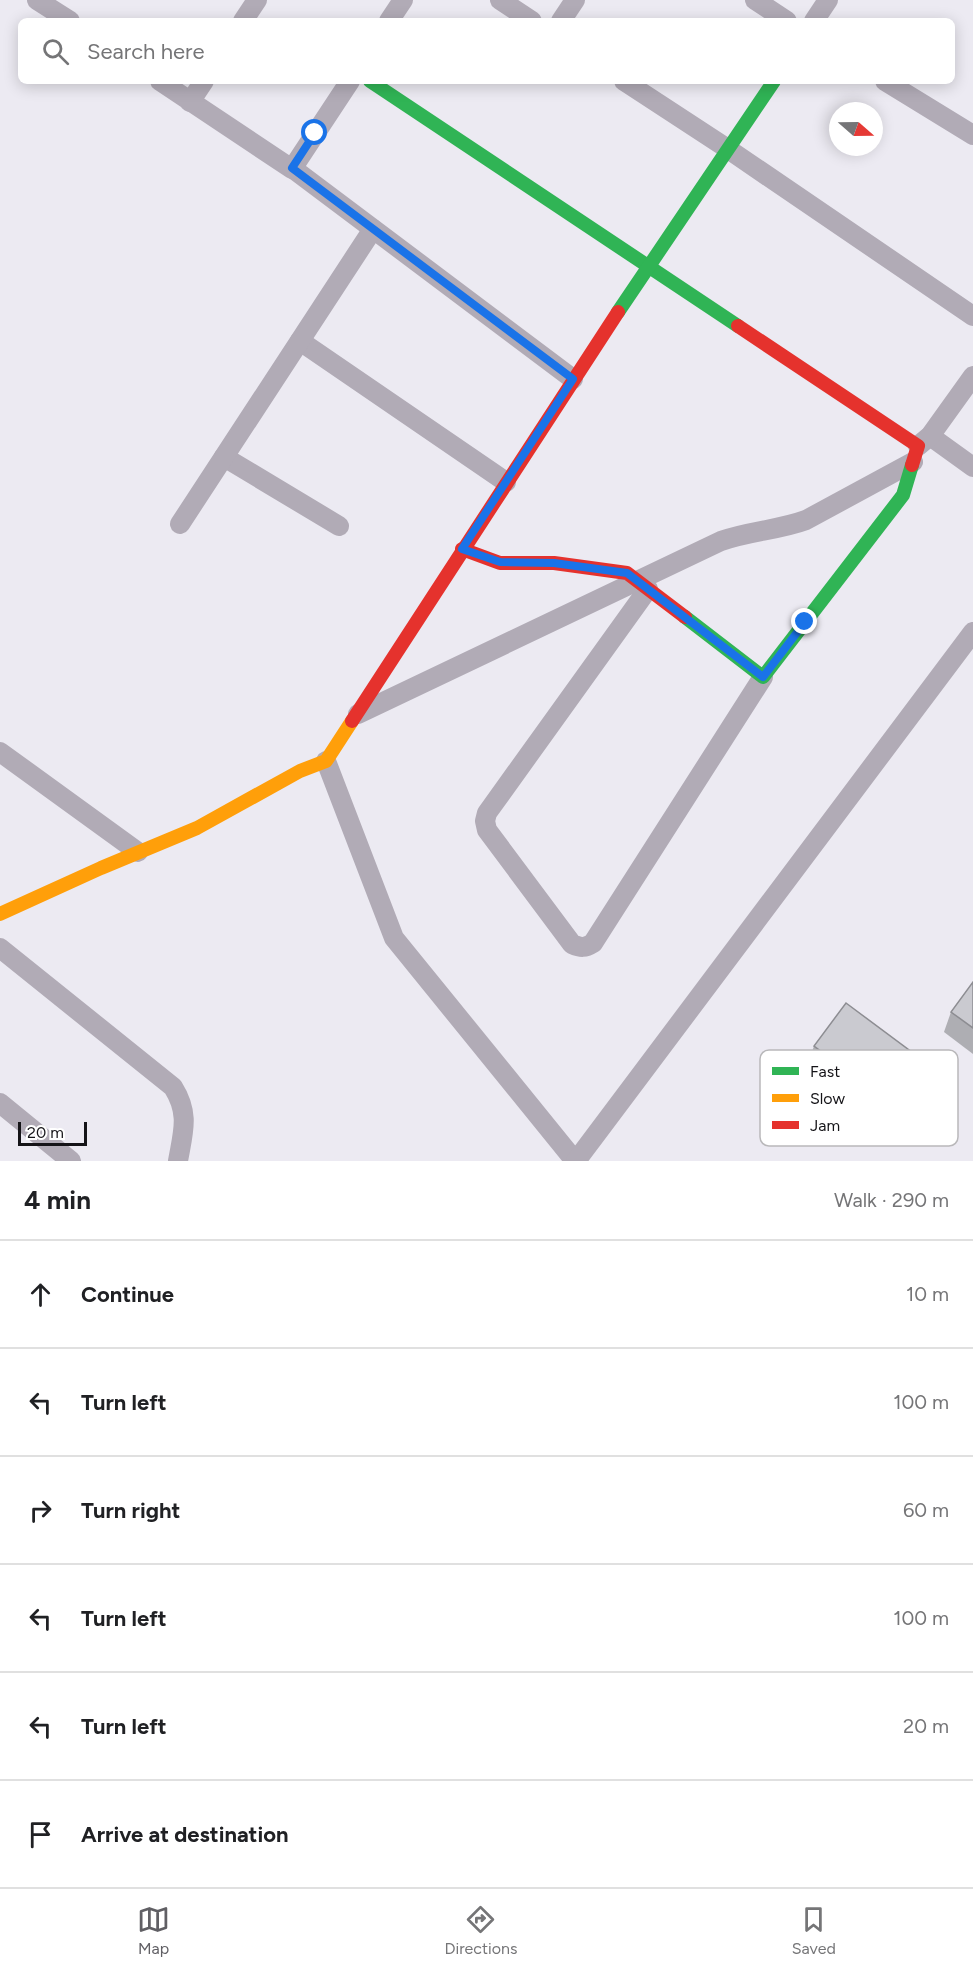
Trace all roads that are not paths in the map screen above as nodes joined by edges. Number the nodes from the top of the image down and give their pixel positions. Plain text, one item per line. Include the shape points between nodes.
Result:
1 (37, 0) edge
2 (257, 0) edge
3 (403, 0) edge
4 (500, 0) edge
5 (575, 0) edge
6 (755, 0) edge
7 (828, 0) edge
8 (65, 18) edge
9 (245, 18) edge
10 (391, 18) edge
11 (527, 18) edge
12 (563, 18) edge
13 (782, 18) edge
14 (816, 18) edge
15 (164, 84) edge
16 (202, 84) edge
17 (348, 84) edge
18 (373, 84) edge
19 (629, 84) edge
20 (772, 84) edge
21 (890, 84) edge
22 (190, 102) junction
23 (973, 135) edge
24 (728, 149) junction
25 (292, 168) junction
26 (373, 229) junction
27 (648, 268) junction
28 (973, 316) edge
29 (300, 341) junction
30 (973, 376) edge
31 (573, 379) junction
32 (920, 448) junction
33 (224, 457) junction
34 (973, 467) edge
35 (506, 482) junction
36 (180, 524) dead end
37 (339, 526) dead end
38 (462, 549) junction
39 (642, 585) junction
40 (973, 632) edge
41 (763, 677) junction
42 (355, 716) junction
43 (0, 752) edge
44 (326, 761) junction
45 (138, 852) junction
46 (0, 914) edge
47 (0, 948) edge
48 (0, 1103) edge
49 (71, 1161) edge
50 (178, 1161) edge
51 (576, 1161) edge

1 - 8 street
2 - 9 street
3 - 10 street
4 - 11 street
5 - 12 street
6 - 13 street
7 - 14 street
15 - 22 street
16 - 22 street
17 - 25 street
18 - 27 street
19 - 24 street
20 - 24 street
21 - 23 street
22 - 25 street
24 - 27 street
24 - 28 street
25 - 26 street
26 - 29 street
26 - 31 street
27 - 31 street
27 - 32 street
29 - 33 street
29 - 35 street
30 - 32 street
31 - 35 street
32 - 34 street
32 - 39 street via 806,520 736,536
32 - 41 street via 903,495
33 - 36 street
33 - 37 street
35 - 38 street
38 - 39 street via 500,562 554,563 627,573
38 - 42 street
39 - 41 street
39 - 41 street via 484,821 572,944 586,947 593,943
39 - 42 street
40 - 51 street
42 - 44 street
43 - 45 street
44 - 45 street via 300,771 197,828
44 - 51 street via 394,938
45 - 46 street
47 - 50 street via 173,1087 185,1117
48 - 49 street

